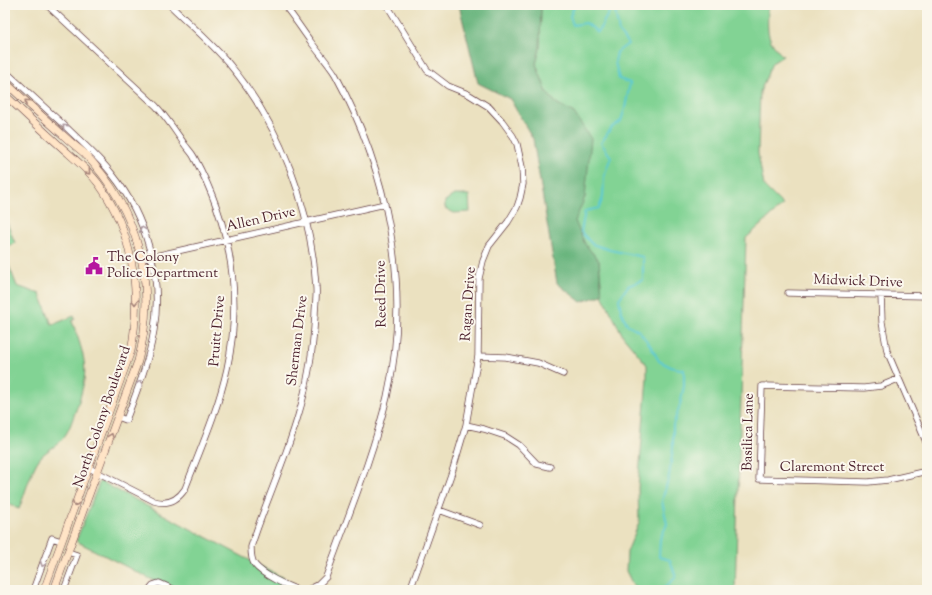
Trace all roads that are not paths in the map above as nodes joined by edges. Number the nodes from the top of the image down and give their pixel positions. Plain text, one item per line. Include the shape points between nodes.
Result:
1 (47, 5) edge
2 (170, 5) edge
3 (284, 5) edge
4 (387, 5) edge
5 (5, 71) edge
6 (5, 82) edge
7 (5, 96) edge
8 (385, 204) junction
9 (306, 222) junction
10 (228, 240) junction
11 (151, 257) junction
12 (142, 259) junction
13 (132, 260) junction
14 (788, 293) dead end
15 (881, 295) junction
16 (927, 296) edge
17 (478, 356) junction
18 (563, 374) dead end
19 (898, 379) junction
20 (118, 417) junction
21 (466, 425) junction
22 (927, 444) edge
23 (550, 467) dead end
24 (89, 468) junction
25 (927, 471) edge
26 (97, 472) junction
27 (759, 480) joint
28 (438, 510) junction
29 (480, 525) dead end
30 (61, 541) junction
31 (68, 552) junction
32 (33, 590) edge
33 (44, 590) edge
34 (54, 590) edge
35 (64, 590) edge
36 (149, 590) edge
37 (175, 590) edge
38 (298, 590) edge
39 (308, 590) edge
40 (410, 590) edge

1 - 10 street, Pruitt Drive via 144,94 167,119 194,155
2 - 9 street, Sherman Drive via 230,65 267,120 294,180
3 - 8 street, Reed Drive via 334,73 348,99 375,168
4 - 17 street, Ragan Drive via 427,70 448,86 489,107 507,127 517,144 522,167 520,198 508,222 489,246 479,278
11 -> 5 street via 130,201 112,175 94,154
12 -> 6 main road, North Colony Boulevard via 121,203 104,177 84,153
7 -> 13 main road, North Colony Boulevard via 82,165 97,182 121,226
8 - 9 street, Allen Drive
8 - 39 street, Reed Drive via 393,251 396,291 396,327 387,395 369,459 326,577 318,586
9 - 10 street, Allen Drive
9 - 38 street, Sherman Drive via 316,289 310,368 298,416 251,547 255,565 280,582
10 - 11 street, Allen Drive
10 - 26 street, Pruitt Drive via 234,279 232,344 217,403 185,489 175,500 162,503
11 - 12 street, Allen Drive
20 -> 11 street via 126,420 148,360 156,297
12 - 13 main road
12 - 20 main road, North Colony Boulevard via 146,316 144,332 138,361
13 -> 24 main road, North Colony Boulevard via 135,317 131,351
14 - 15 street, Midwick Drive
15 - 16 street, Midwick Drive
15 - 19 street via 885,341
17 - 18 street via 506,357 538,363
17 - 21 street, Ragan Drive
19 - 22 street
19 - 27 street, Basilica Lane via 864,388 762,386
26 -> 20 main road, North Colony Boulevard
21 - 23 street via 505,436 519,445 537,464
21 - 28 street, Ragan Drive
24 - 26 street, Pruitt Drive
24 -> 30 main road, North Colony Boulevard
25 - 27 street, Claremont Street via 871,482
26 - 31 main road, North Colony Boulevard
28 - 29 street
28 - 40 street, Ragan Drive
30 -> 32 street via 52,538
30 - 33 main road, North Colony Boulevard
31 - 34 main road, North Colony Boulevard
31 - 35 street via 77,555
36 - 37 street via 159,583

